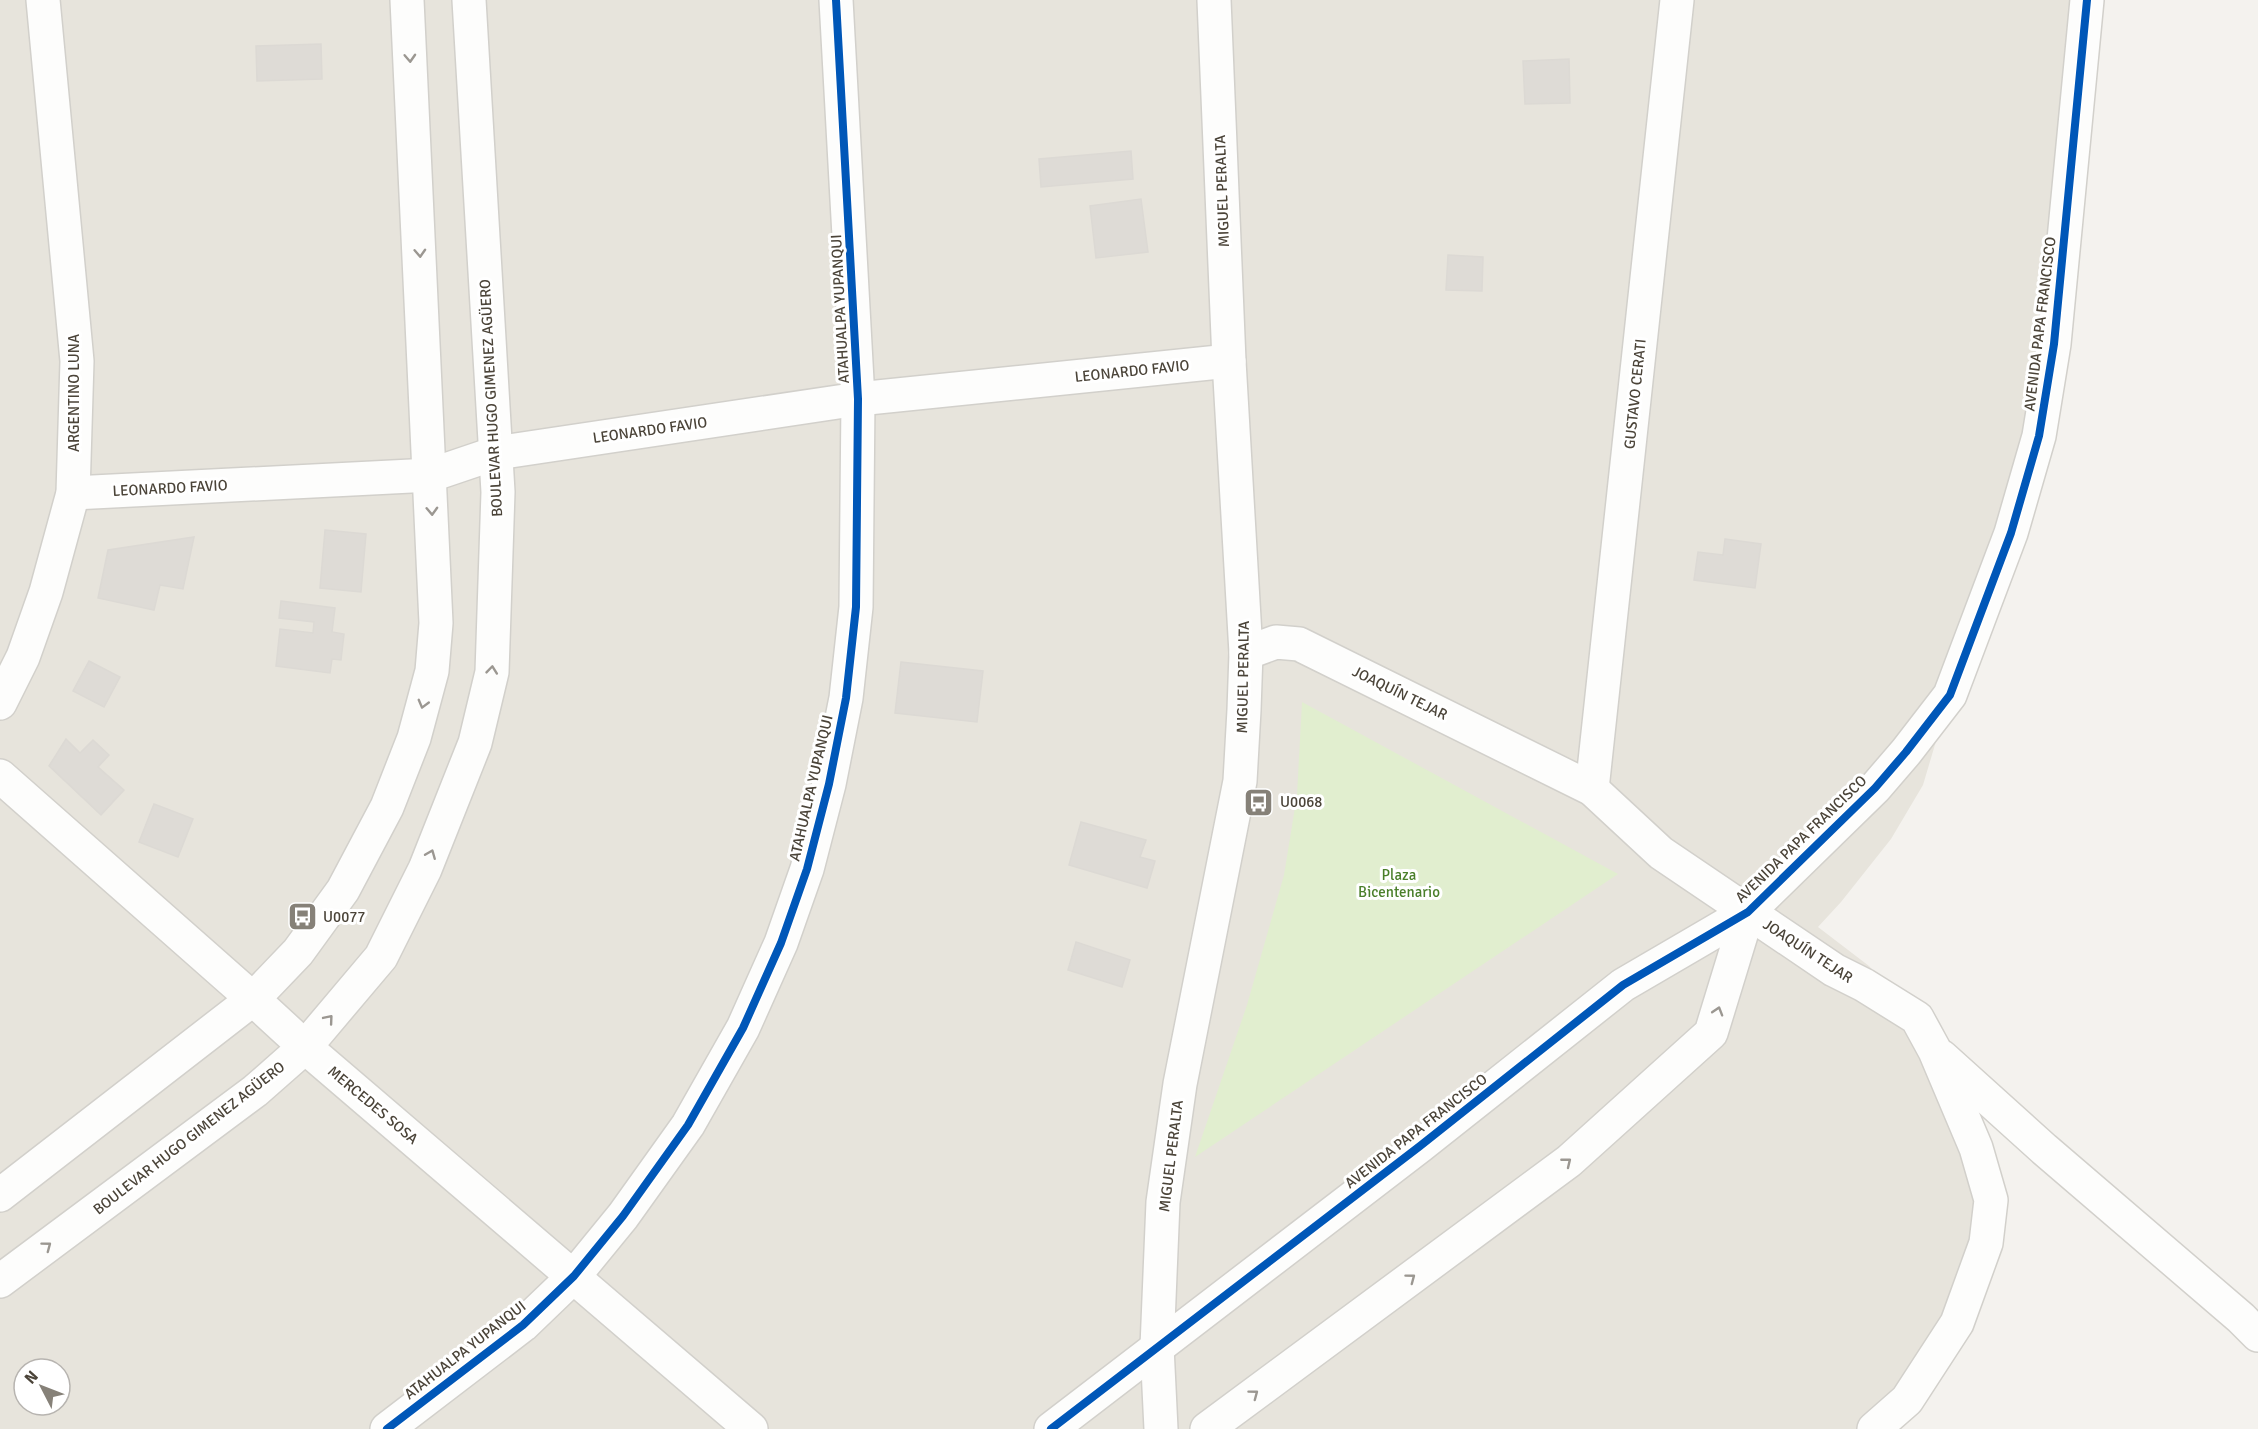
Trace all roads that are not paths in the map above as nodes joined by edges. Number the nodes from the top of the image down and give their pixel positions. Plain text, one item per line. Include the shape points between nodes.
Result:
1 (42, 0) edge
2 (407, 0) edge
3 (469, 0) edge
4 (836, 0) edge
5 (1214, 0) edge
6 (1677, 0) edge
7 (2087, 0) edge
8 (1229, 361) junction
9 (858, 399) junction
10 (496, 453) junction
11 (431, 475) junction
12 (73, 494) junction
13 (1246, 653) junction
14 (0, 703) edge
15 (0, 776) edge
16 (1592, 789) junction
17 (1748, 912) junction
18 (253, 999) junction
19 (305, 1047) junction
20 (1935, 1051) junction
21 (0, 1195) edge
22 (574, 1276) junction
23 (0, 1281) edge
24 (2258, 1335) edge
25 (1157, 1347) junction
26 (387, 1429) edge
27 (751, 1429) edge
28 (1051, 1429) edge
29 (1161, 1429) edge
30 (1207, 1429) edge
31 (1874, 1429) edge

1 - 12 street, ARGENTINO LUNA via 77,361
2 -> 11 street
3 - 10 street, BOULEVAR HUGO GIMENEZ AGÜERO
4 - 9 street, ATAHUALPA YUPANQUI
5 - 8 street, MIGUEL PERALTA
6 - 16 street, GUSTAVO CERATI
7 - 17 street, AVENIDA PAPA FRANCISCO via 2054,344 2039,436 2003,555 1950,695 1875,788
8 - 9 street, LEONARDO FAVIO
8 - 13 street, MIGUEL PERALTA
9 - 10 street, LEONARDO FAVIO
9 - 22 street, ATAHUALPA YUPANQUI via 856,607 846,698 807,869 781,943 743,1028 688,1125
10 - 11 street, LEONARDO FAVIO
19 -> 10 street, BOULEVAR HUGO GIMENEZ AGÜERO via 381,957 425,869 475,743 492,672
11 - 12 street, LEONARDO FAVIO
11 -> 18 street via 436,623 432,671 414,738 387,807 343,890 298,952
12 - 14 street, ARGENTINO LUNA via 46,592 23,657
13 - 16 street, JOAQUÍN TEJAR via 1276,642 1299,644
13 - 25 street, MIGUEL PERALTA via 1240,781 1180,1084 1163,1202
15 - 18 street, MERCEDES SOSA
16 - 17 street, JOAQUÍN TEJAR via 1661,853
17 - 20 street, JOAQUÍN TEJAR via 1834,970 1917,1018
17 - 25 street, AVENIDA PAPA FRANCISCO via 1623,986
30 -> 17 street, AVENIDA PAPA FRANCISCO via 1569,1161 1711,1033
18 - 19 street, MERCEDES SOSA
18 - 21 street
19 - 22 street, MERCEDES SOSA
23 -> 19 street, BOULEVAR HUGO GIMENEZ AGÜERO via 255,1091
20 - 24 street
20 - 31 street, JOAQUÍN TEJAR via 1976,1148 1991,1200 1986,1243 1957,1323 1907,1400
22 - 26 street, ATAHUALPA YUPANQUI via 523,1325
22 - 27 street, MERCEDES SOSA
25 - 28 street, AVENIDA PAPA FRANCISCO
25 - 29 street, MIGUEL PERALTA

